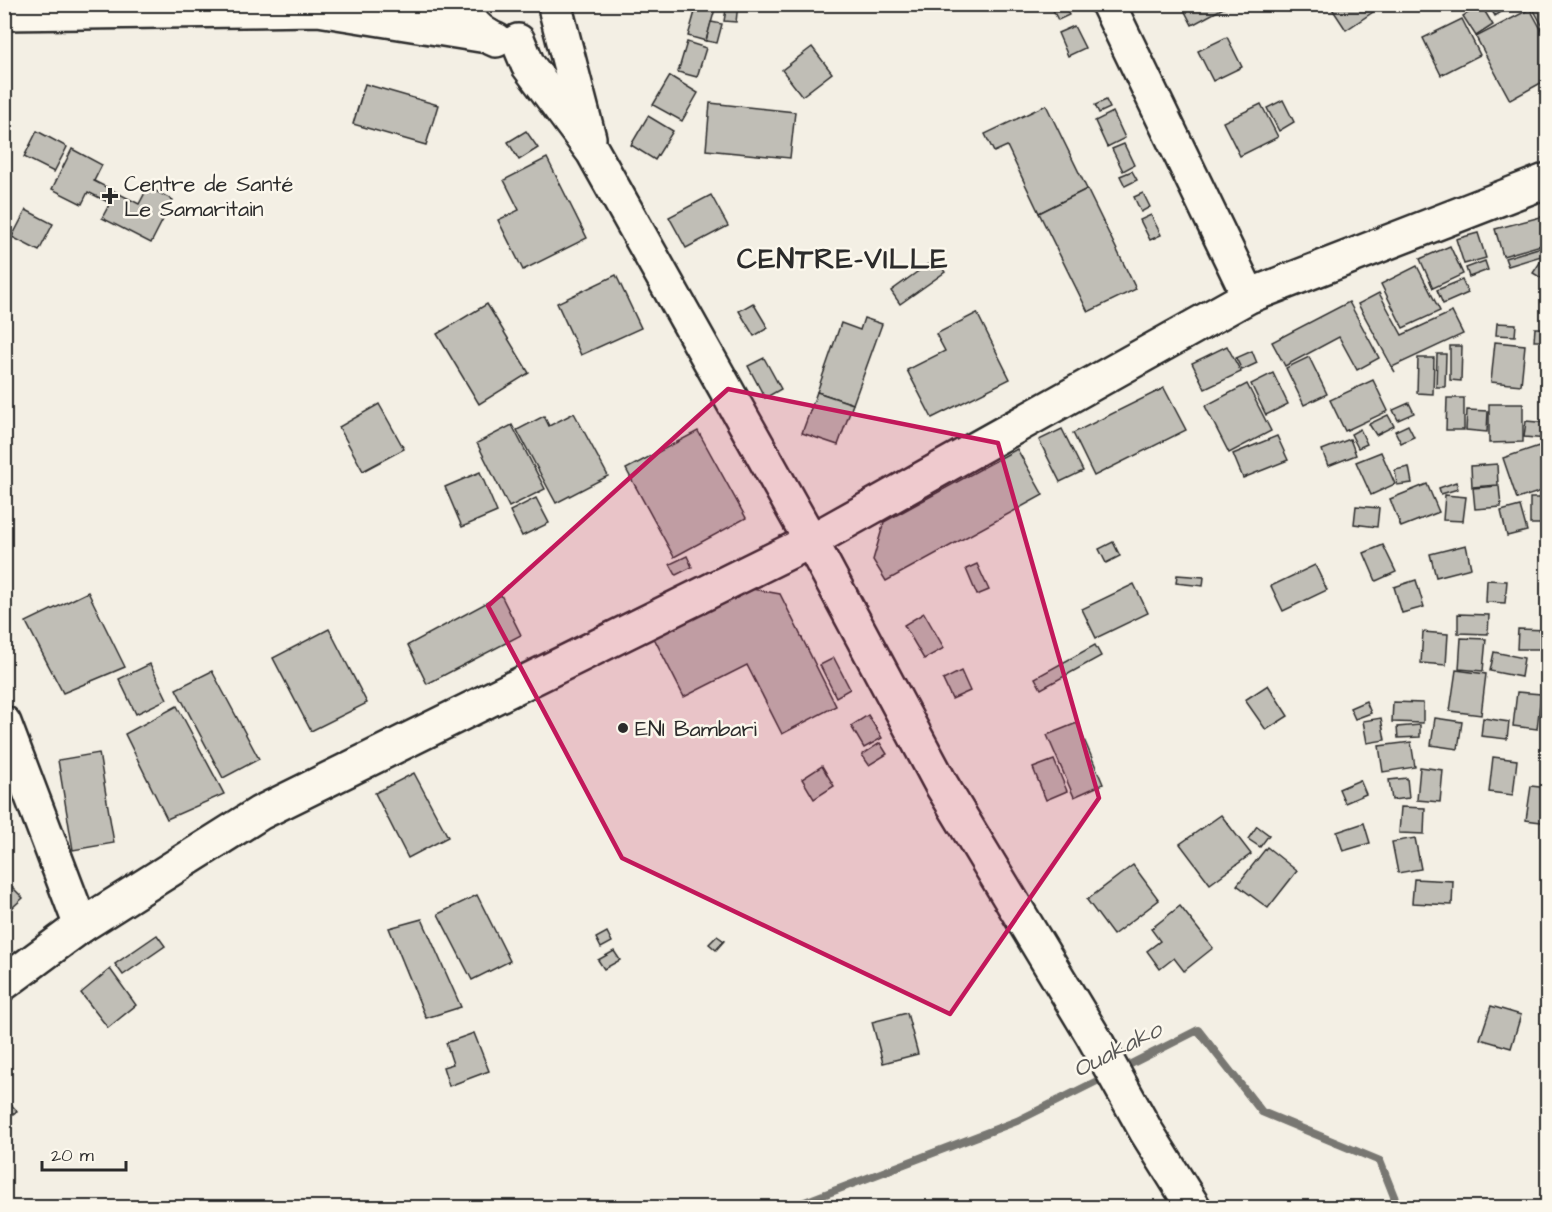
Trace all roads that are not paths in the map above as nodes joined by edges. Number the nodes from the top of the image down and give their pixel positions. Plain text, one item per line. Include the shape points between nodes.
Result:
1 (464, 4) edge
2 (1108, 4) edge
3 (330, 7) edge
4 (557, 8) edge
5 (4, 13) edge
6 (503, 39) junction
7 (593, 152) junction
8 (1548, 180) edge
9 (1250, 296) junction
10 (812, 541) junction
11 (4, 723) edge
12 (81, 926) junction
13 (4, 983) edge
14 (1194, 1208) edge

1 - 6 street via 474,26
2 - 9 street
3 - 5 street
3 - 6 street
4 - 6 street via 550,22 530,38
4 - 7 street
6 - 7 street via 528,65
7 - 10 street
8 - 9 street
9 - 10 street
10 - 12 street via 260,813
10 - 14 street via 941,784
11 - 12 street
12 - 13 street

